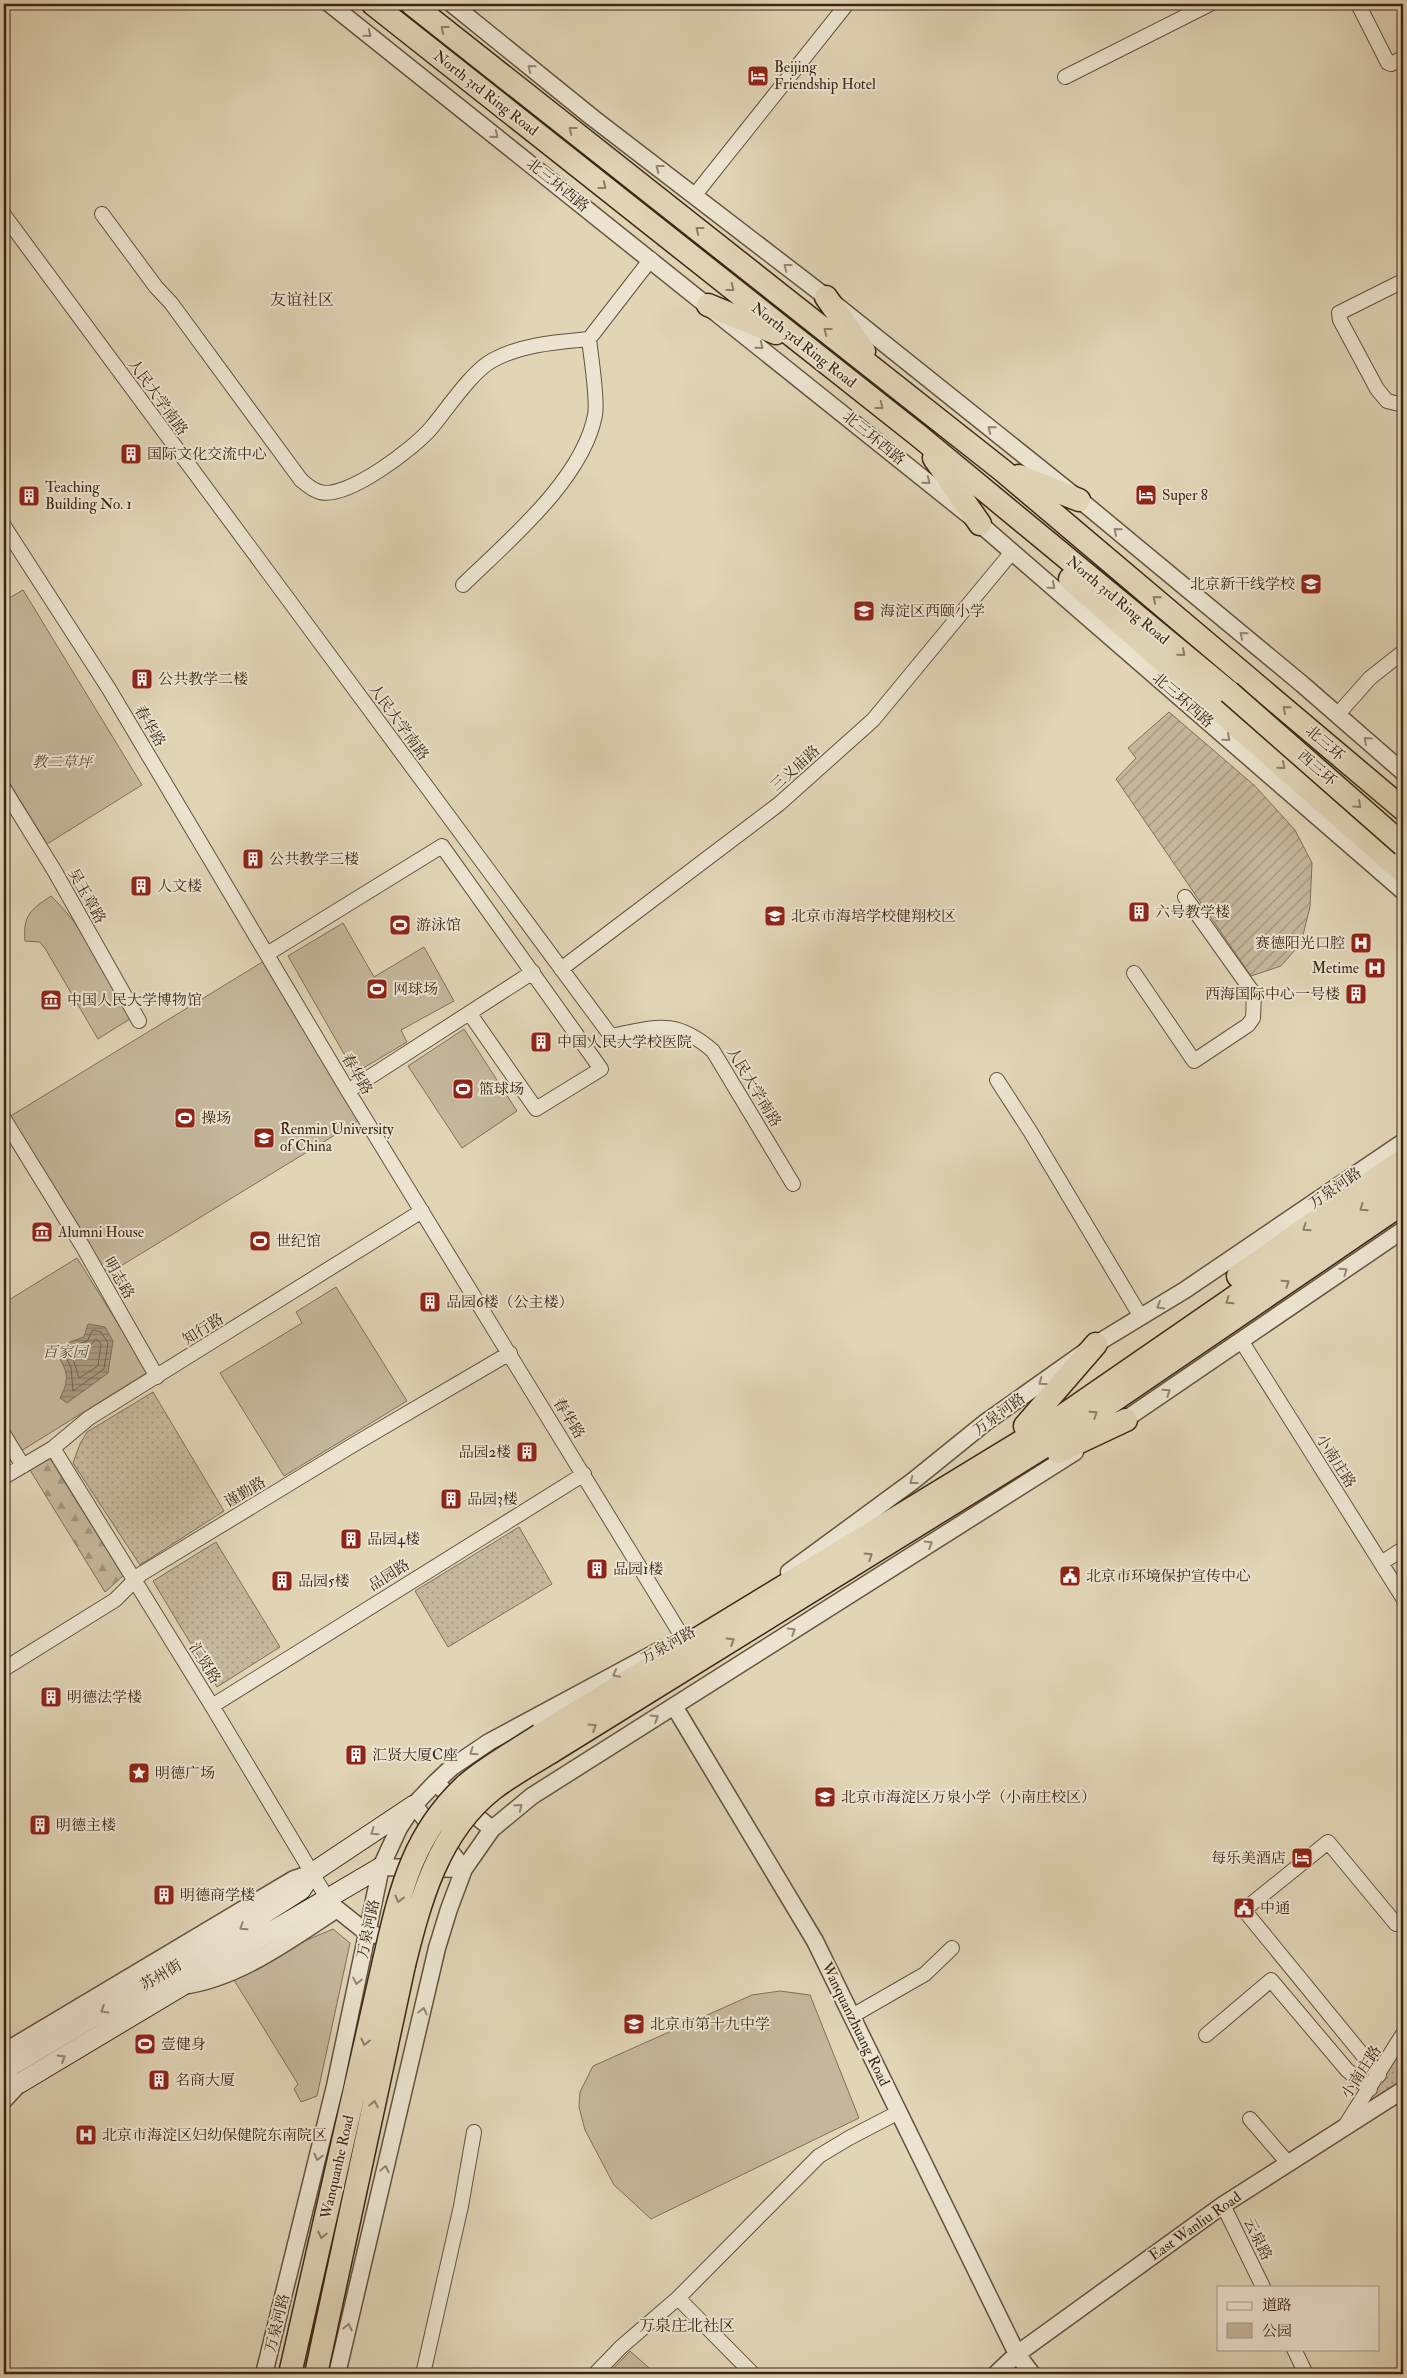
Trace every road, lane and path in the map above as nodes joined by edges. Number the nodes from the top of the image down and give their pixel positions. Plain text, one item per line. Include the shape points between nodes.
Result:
1 (330, 4) edge
2 (374, 4) edge
3 (412, 4) edge
4 (452, 4) edge
5 (847, 4) edge
6 (1210, 4) edge
7 (1358, 4) edge
8 (1403, 58) edge
9 (1065, 77) dead end
10 (694, 196) junction
11 (102, 214) dead end
12 (4, 215) edge
13 (651, 259) junction
14 (1403, 281) edge
15 (826, 297) junction
16 (708, 305) junction
17 (590, 339) junction
18 (800, 343) junction
19 (879, 372) junction
20 (1403, 405) edge
21 (919, 436) junction
22 (1002, 470) junction
23 (987, 491) junction
24 (1078, 500) junction
25 (980, 524) junction
26 (4, 526) edge
27 (1012, 552) junction
28 (462, 585) dead end
29 (1403, 652) edge
30 (1247, 675) joint
31 (1229, 692) joint
32 (1338, 714) junction
33 (1403, 772) edge
34 (4, 788) edge
35 (1403, 809) edge
36 (1403, 845) edge
37 (1403, 872) edge
38 (1403, 891) edge
39 (1186, 897) dead end
40 (268, 954) junction
41 (561, 969) junction
42 (534, 972) junction
43 (1134, 973) dead end
44 (470, 1014) junction
45 (139, 1021) dead end
46 (996, 1080) dead end
47 (348, 1091) junction
48 (4, 1119) edge
49 (1403, 1142) edge
50 (1403, 1160) edge
51 (1403, 1180) edge
52 (794, 1184) dead end
53 (1403, 1203) edge
54 (422, 1210) junction
55 (1403, 1230) edge
56 (1141, 1316) junction
57 (1242, 1342) junction
58 (1096, 1344) junction
59 (510, 1353) junction
60 (157, 1376) junction
61 (1126, 1420) junction
62 (1025, 1426) junction
63 (4, 1435) edge
64 (53, 1448) junction
65 (23, 1466) junction
66 (584, 1474) junction
67 (4, 1477) edge
68 (956, 1492) junction
69 (1403, 1549) edge
70 (1381, 1563) junction
71 (134, 1580) junction
72 (1403, 1598) edge
73 (683, 1638) junction
74 (4, 1669) edge
75 (212, 1706) junction
76 (674, 1706) junction
77 (435, 1783) junction
78 (414, 1805) junction
79 (492, 1829) junction
80 (381, 1867) junction
81 (464, 1869) junction
82 (312, 1873) junction
83 (332, 1903) junction
84 (1396, 1924) dead end
85 (367, 1933) junction
86 (437, 1948) junction
87 (952, 1948) dead end
88 (394, 1963) junction
89 (852, 2016) junction
90 (1403, 2034) edge
91 (1206, 2035) dead end
92 (7, 2071) edge
93 (1379, 2075) junction
94 (1370, 2089) junction
95 (1403, 2090) edge
96 (4, 2100) edge
97 (899, 2112) junction
98 (1250, 2118) dead end
99 (1345, 2127) junction
100 (474, 2132) dead end
101 (1288, 2163) junction
102 (1223, 2205) junction
103 (1263, 2286) edge
104 (678, 2298) junction
105 (1294, 2350) edge
106 (1017, 2354) junction
107 (322, 2373) edge
108 (264, 2374) edge
109 (290, 2374) edge
110 (423, 2374) edge
111 (594, 2374) edge
112 (753, 2374) edge
113 (996, 2374) edge
114 (1021, 2374) edge
115 (1032, 2374) edge
116 (1306, 2374) edge

1 -> 13 street, 北三环西路
2 -> 18 highway, North 3rd Ring Road
19 -> 3 highway, North 3rd Ring Road
10 -> 4 street
5 - 10 street
6 - 9 street
7 - 8 street via 1388,63
15 -> 10 street
11 - 17 street via 301,480 321,493 342,491 369,478 410,447 432,428 469,382 493,360 536,344
12 - 41 street, 人民大学南路
13 - 16 street, 北三环西路
13 - 17 street
14 - 20 street via 1339,313 1377,389 1387,401
15 - 19 highway
24 -> 15 street
16 - 18 highway
16 -> 25 street, 北三环西路
17 - 28 street via 596,414 588,441 535,515
18 -> 21 highway, North 3rd Ring Road
19 - 22 highway, North 3rd Ring Road
21 - 23 highway, North 3rd Ring Road
21 - 25 highway
22 - 24 highway
30 -> 22 highway, North 3rd Ring Road
23 -> 31 highway, North 3rd Ring Road
23 -> 37 highway via 1048,561
32 -> 24 street
25 - 27 street, 北三环西路
26 - 40 street, 春华路 via 109,689
27 -> 38 street, 北三环西路
27 - 41 street, 三义庙路 via 873,720 780,804
29 - 32 street via 1370,678
35 -> 30 highway, 北三环
31 -> 36 highway, 西三环, bridge
33 -> 32 street
34 - 45 street, 吴玉章路
39 - 43 street via 1254,994 1253,1018 1248,1025 1194,1061
40 - 42 street via 442,846
40 - 47 street, 春华路
41 - 52 street, 人民大学南路 via 611,1036 660,1026 696,1036 713,1051
42 - 44 street
42 - 44 street via 601,1070 536,1109
44 - 47 street
46 - 56 street
47 - 54 street, 春华路
48 - 60 street, 明志路
49 -> 56 street, 万泉河路 via 1193,1285
50 -> 62 highway
51 -> 68 highway, 万泉河路
68 -> 53 highway, 万泉河路 via 1066,1434
54 - 59 street, 春华路
54 - 60 street, 知行路
57 -> 55 street
56 - 58 street, 万泉河路
61 -> 57 street
57 - 70 street, 小南庄路
58 - 62 highway
58 -> 73 street, 万泉河路 via 986,1422 913,1481 786,1575
59 - 66 street, 春华路
59 - 71 street, 谨勤路
60 - 64 street, 知行路 via 89,1418
61 - 68 highway
76 -> 61 street
62 - 68 highway
63 - 65 street
64 - 65 street, 知行路
64 - 71 street, 汇贤路
65 - 67 street, 知行路
66 - 73 street, 春华路
66 - 75 street, 品园路
68 - 88 highway, 万泉河路, bridge via 546,1744 485,1770 467,1785 434,1822 406,1872
69 - 70 street
70 - 72 street, 小南庄路
71 - 74 street, 谨勤路 via 115,1600
71 - 75 street, 汇贤路
73 -> 77 street, 万泉河路 via 489,1742
75 - 82 street, 汇贤路
79 -> 76 street via 532,1796
76 - 89 street, Wanquanzhuang Road via 806,1925
77 - 78 street, 万泉河路
77 - 79 street
78 - 80 street, 万泉河路
78 - 81 street
78 -> 82 main road, 苏州街
79 - 81 street
80 - 81 street
80 - 83 main road, 苏州街
80 - 85 street, 万泉河路
81 - 86 street
82 - 83 street, 汇贤路
82 - 92 main road, 苏州街 via 301,1890 278,1905
83 - 85 street
92 -> 83 main road, 苏州街 via 182,1986 190,1975
84 - 93 street via 1328,1842 1244,1910
85 - 86 street
85 -> 108 street, 万泉河路 via 335,2086
107 -> 86 street
87 - 89 street via 925,1974
107 -> 88 highway, Wanquanhe Road
88 -> 109 highway, Wanquanhe Road
89 - 97 street, Wanquanzhuang Road
90 - 93 street, 小南庄路
91 - 94 street via 1271,1980 1347,2070
92 - 96 street
93 - 94 street, 小南庄路
94 - 99 street, 小南庄路
95 - 99 street, East Wanliu Road
97 - 104 street via 819,2156
97 - 106 street, Wanquanzhuang Road
98 - 101 street
99 - 101 street, East Wanliu Road
100 - 110 street via 461,2206
101 - 102 street, East Wanliu Road
102 - 103 street, 云泉路
102 - 106 street, East Wanliu Road
104 - 111 street
104 - 112 street
105 - 116 street
106 - 113 street, East Wanliu Road
106 - 114 street, Wanquanzhuang Road
106 - 115 street, Wanquanzhuang Road

